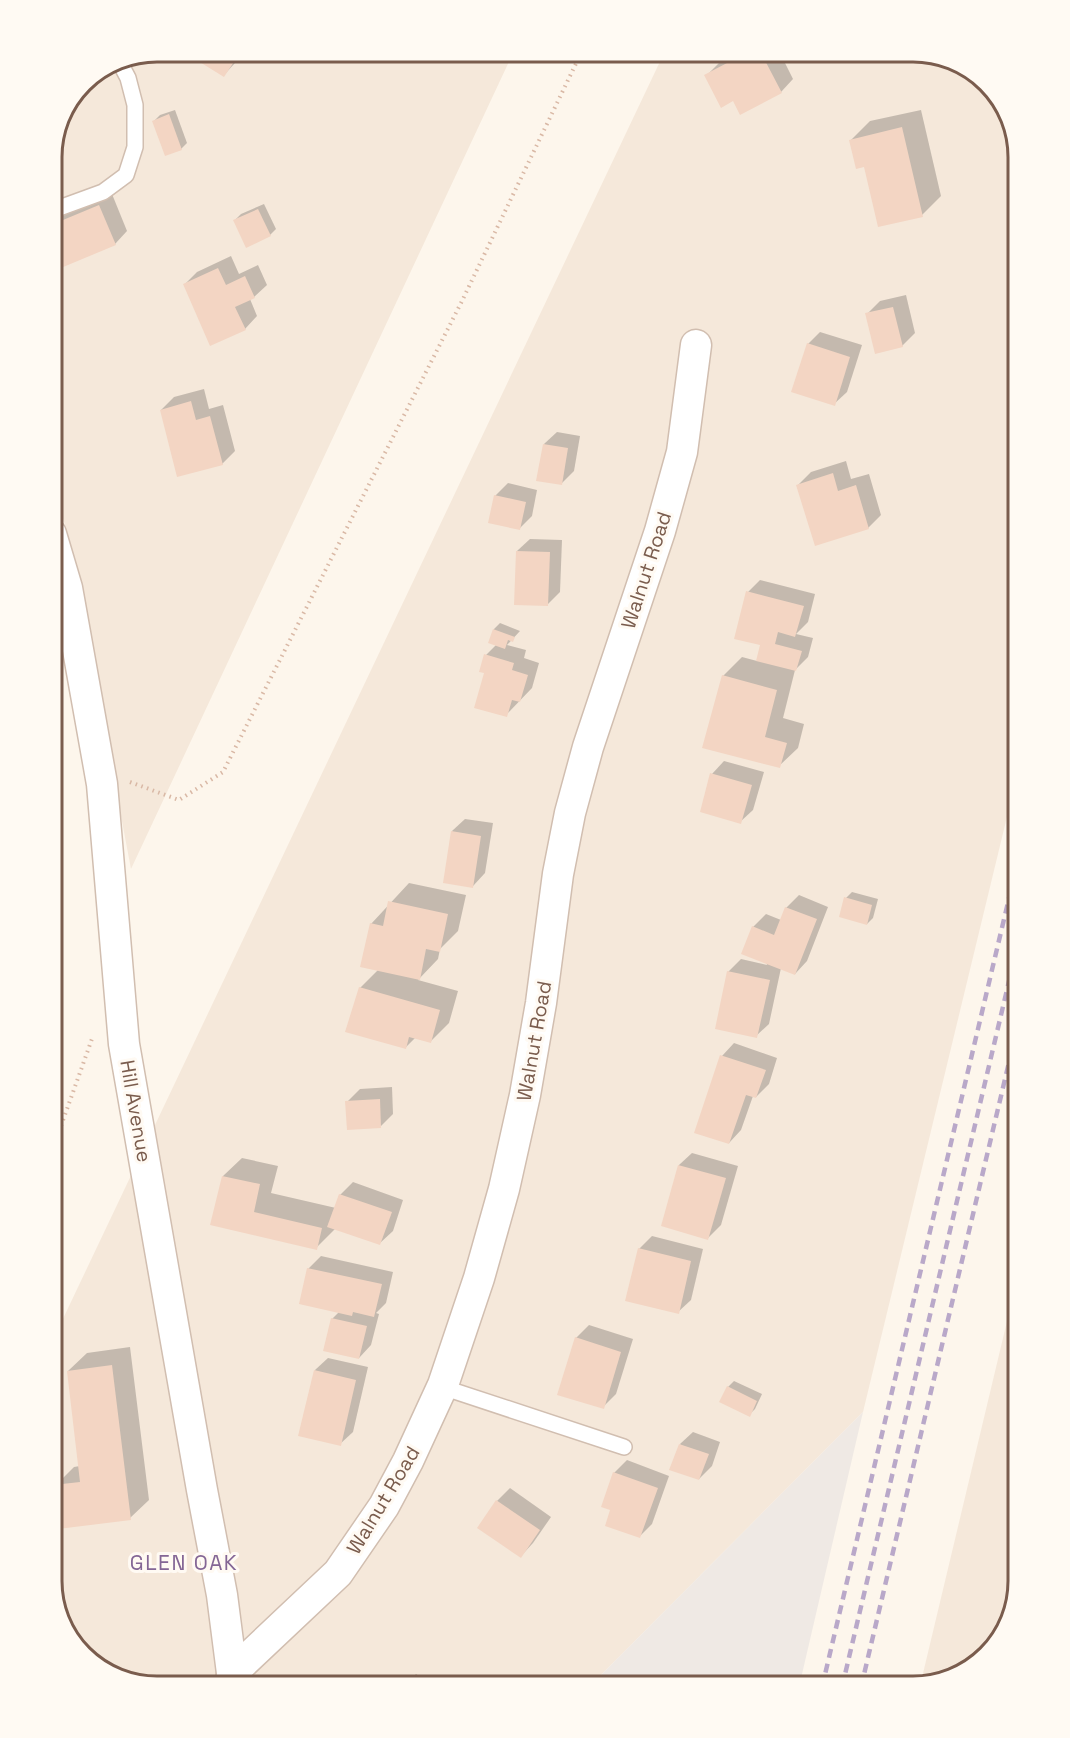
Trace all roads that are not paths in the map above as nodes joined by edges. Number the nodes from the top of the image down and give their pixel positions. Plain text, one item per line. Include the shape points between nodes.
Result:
1 (123, 68) edge
2 (62, 207) edge
3 (696, 345) dead end
4 (62, 569) edge
5 (442, 1387) junction
6 (624, 1447) dead end
7 (232, 1676) edge
8 (236, 1676) edge

1 - 2 lane via 135,105 135,147 126,176 103,192
3 - 5 street, Walnut Road via 682,452 570,813 525,1095 504,1189
4 - 7 street, Hill Avenue via 102,784 124,1044 222,1595
5 - 6 lane
5 - 8 street, Walnut Road via 384,1506 338,1573

